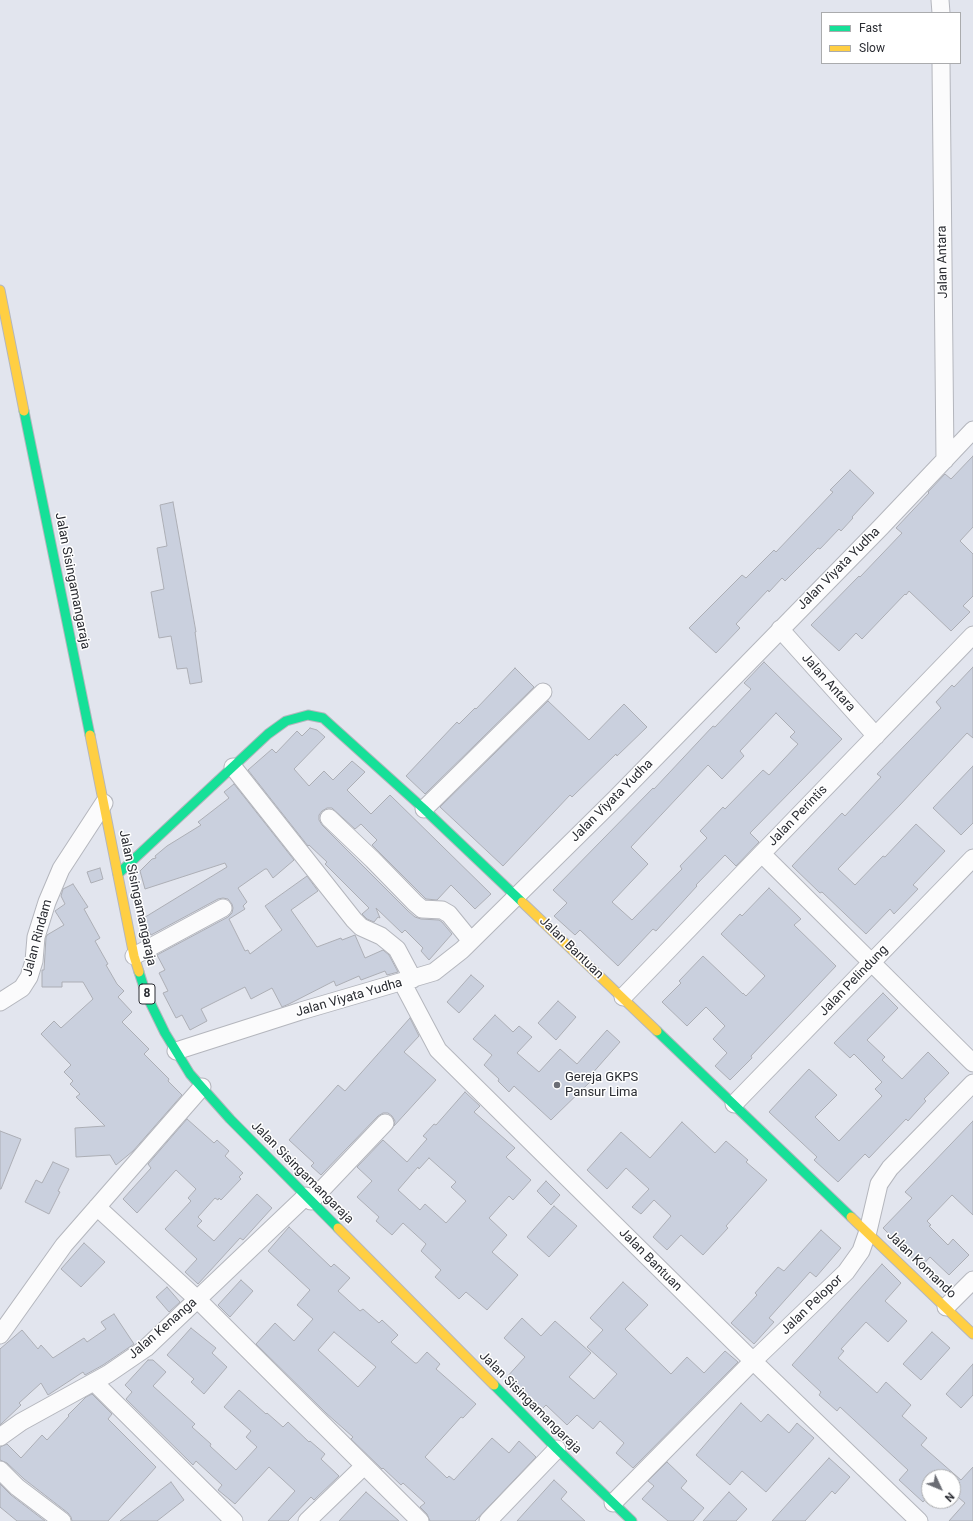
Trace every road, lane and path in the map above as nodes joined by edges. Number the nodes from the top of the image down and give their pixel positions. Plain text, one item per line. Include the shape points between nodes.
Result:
1 (940, 0) edge
2 (940, 12) edge
3 (941, 64) edge
4 (0, 290) edge
5 (973, 430) edge
6 (945, 460) junction
7 (780, 630) junction
8 (973, 635) edge
9 (543, 692) dead end
10 (876, 736) junction
11 (233, 766) junction
12 (104, 802) junction
13 (424, 809) junction
14 (329, 818) dead end
15 (762, 854) junction
16 (973, 858) edge
17 (118, 874) junction
18 (516, 896) junction
19 (223, 908) dead end
20 (471, 941) junction
21 (134, 956) junction
22 (872, 962) junction
23 (408, 980) junction
24 (623, 997) junction
25 (0, 1002) edge
26 (176, 1051) junction
27 (973, 1063) edge
28 (973, 1083) edge
29 (202, 1087) junction
30 (734, 1104) junction
31 (385, 1123) dead end
32 (309, 1198) junction
33 (97, 1207) junction
34 (868, 1231) junction
35 (973, 1280) edge
36 (197, 1299) junction
37 (946, 1307) junction
38 (973, 1334) edge
39 (0, 1335) edge
40 (752, 1361) junction
41 (94, 1382) junction
42 (0, 1436) edge
43 (557, 1449) junction
44 (364, 1466) junction
45 (0, 1470) edge
46 (613, 1503) junction
47 (62, 1521) edge
48 (234, 1521) edge
49 (307, 1521) edge
50 (420, 1521) edge
51 (488, 1521) edge
52 (632, 1521) edge
53 (919, 1521) edge

1 - 2 street
3 - 6 street, Jalan Antara
4 - 12 main road, Jalan Sisingamangaraja / 8
5 - 6 street, Jalan Viyata Yudha
6 - 7 street, Jalan Viyata Yudha
7 - 10 street, Jalan Antara
7 - 18 street, Jalan Viyata Yudha
8 - 10 street, Jalan Perintis
9 - 13 street
10 - 15 street, Jalan Perintis
11 - 13 main road, Jalan Bantuan via 286,721 308,715 323,718
11 - 17 main road, Jalan Bantuan
11 - 23 street, Jalan Bantuan via 354,920 397,949
12 - 17 main road, Jalan Sisingamangaraja / 8
12 - 25 street, Jalan Rindam via 61,869 36,937 34,961 29,977 22,988
13 - 18 main road, Jalan Bantuan
14 - 20 street via 415,903 422,908 442,910 449,914
15 - 22 street
15 - 24 street, Jalan Perintis
16 - 22 street, Jalan Pelindung
17 - 21 main road, Jalan Sisingamangaraja / 8
18 - 20 street, Jalan Viyata Yudha
18 - 24 main road, Jalan Bantuan
19 - 21 street
20 - 23 street, Jalan Viyata Yudha via 434,972
21 - 26 main road, Jalan Sisingamangaraja / 8 via 146,994
22 - 27 street
22 - 30 street, Jalan Pelindung
23 - 26 street, Jalan Viyata Yudha
23 - 40 street, Jalan Bantuan via 438,1050
24 - 30 main road, Jalan Bantuan
26 - 29 main road, Jalan Sisingamangaraja / 8 via 190,1074
28 - 34 street, Jalan Pelopor via 890,1168 879,1184
29 - 32 main road, Jalan Sisingamangaraja / 8 via 230,1119
29 - 33 street
30 - 34 main road, Jalan Bantuan
31 - 32 street, Jalan Kenanga
32 - 36 street, Jalan Kenanga
32 - 43 main road, Jalan Sisingamangaraja / 8
33 - 36 street
33 - 39 street via 58,1254
34 - 37 main road, Jalan Komando
34 - 40 street, Jalan Pelopor via 861,1251 846,1272
35 - 37 street
36 - 41 street, Jalan Kenanga via 146,1348
36 - 44 street
37 - 38 main road, Jalan Komando
40 - 46 street, Jalan Pelopor
40 - 53 street, Jalan Bantuan
41 - 42 street, Jalan Kenanga
41 - 48 street
43 - 46 main road, Jalan Sisingamangaraja / 8
43 - 51 street
44 - 49 street
44 - 50 street
45 - 47 street via 17,1487
46 - 52 main road, Jalan Sisingamangaraja / 8

